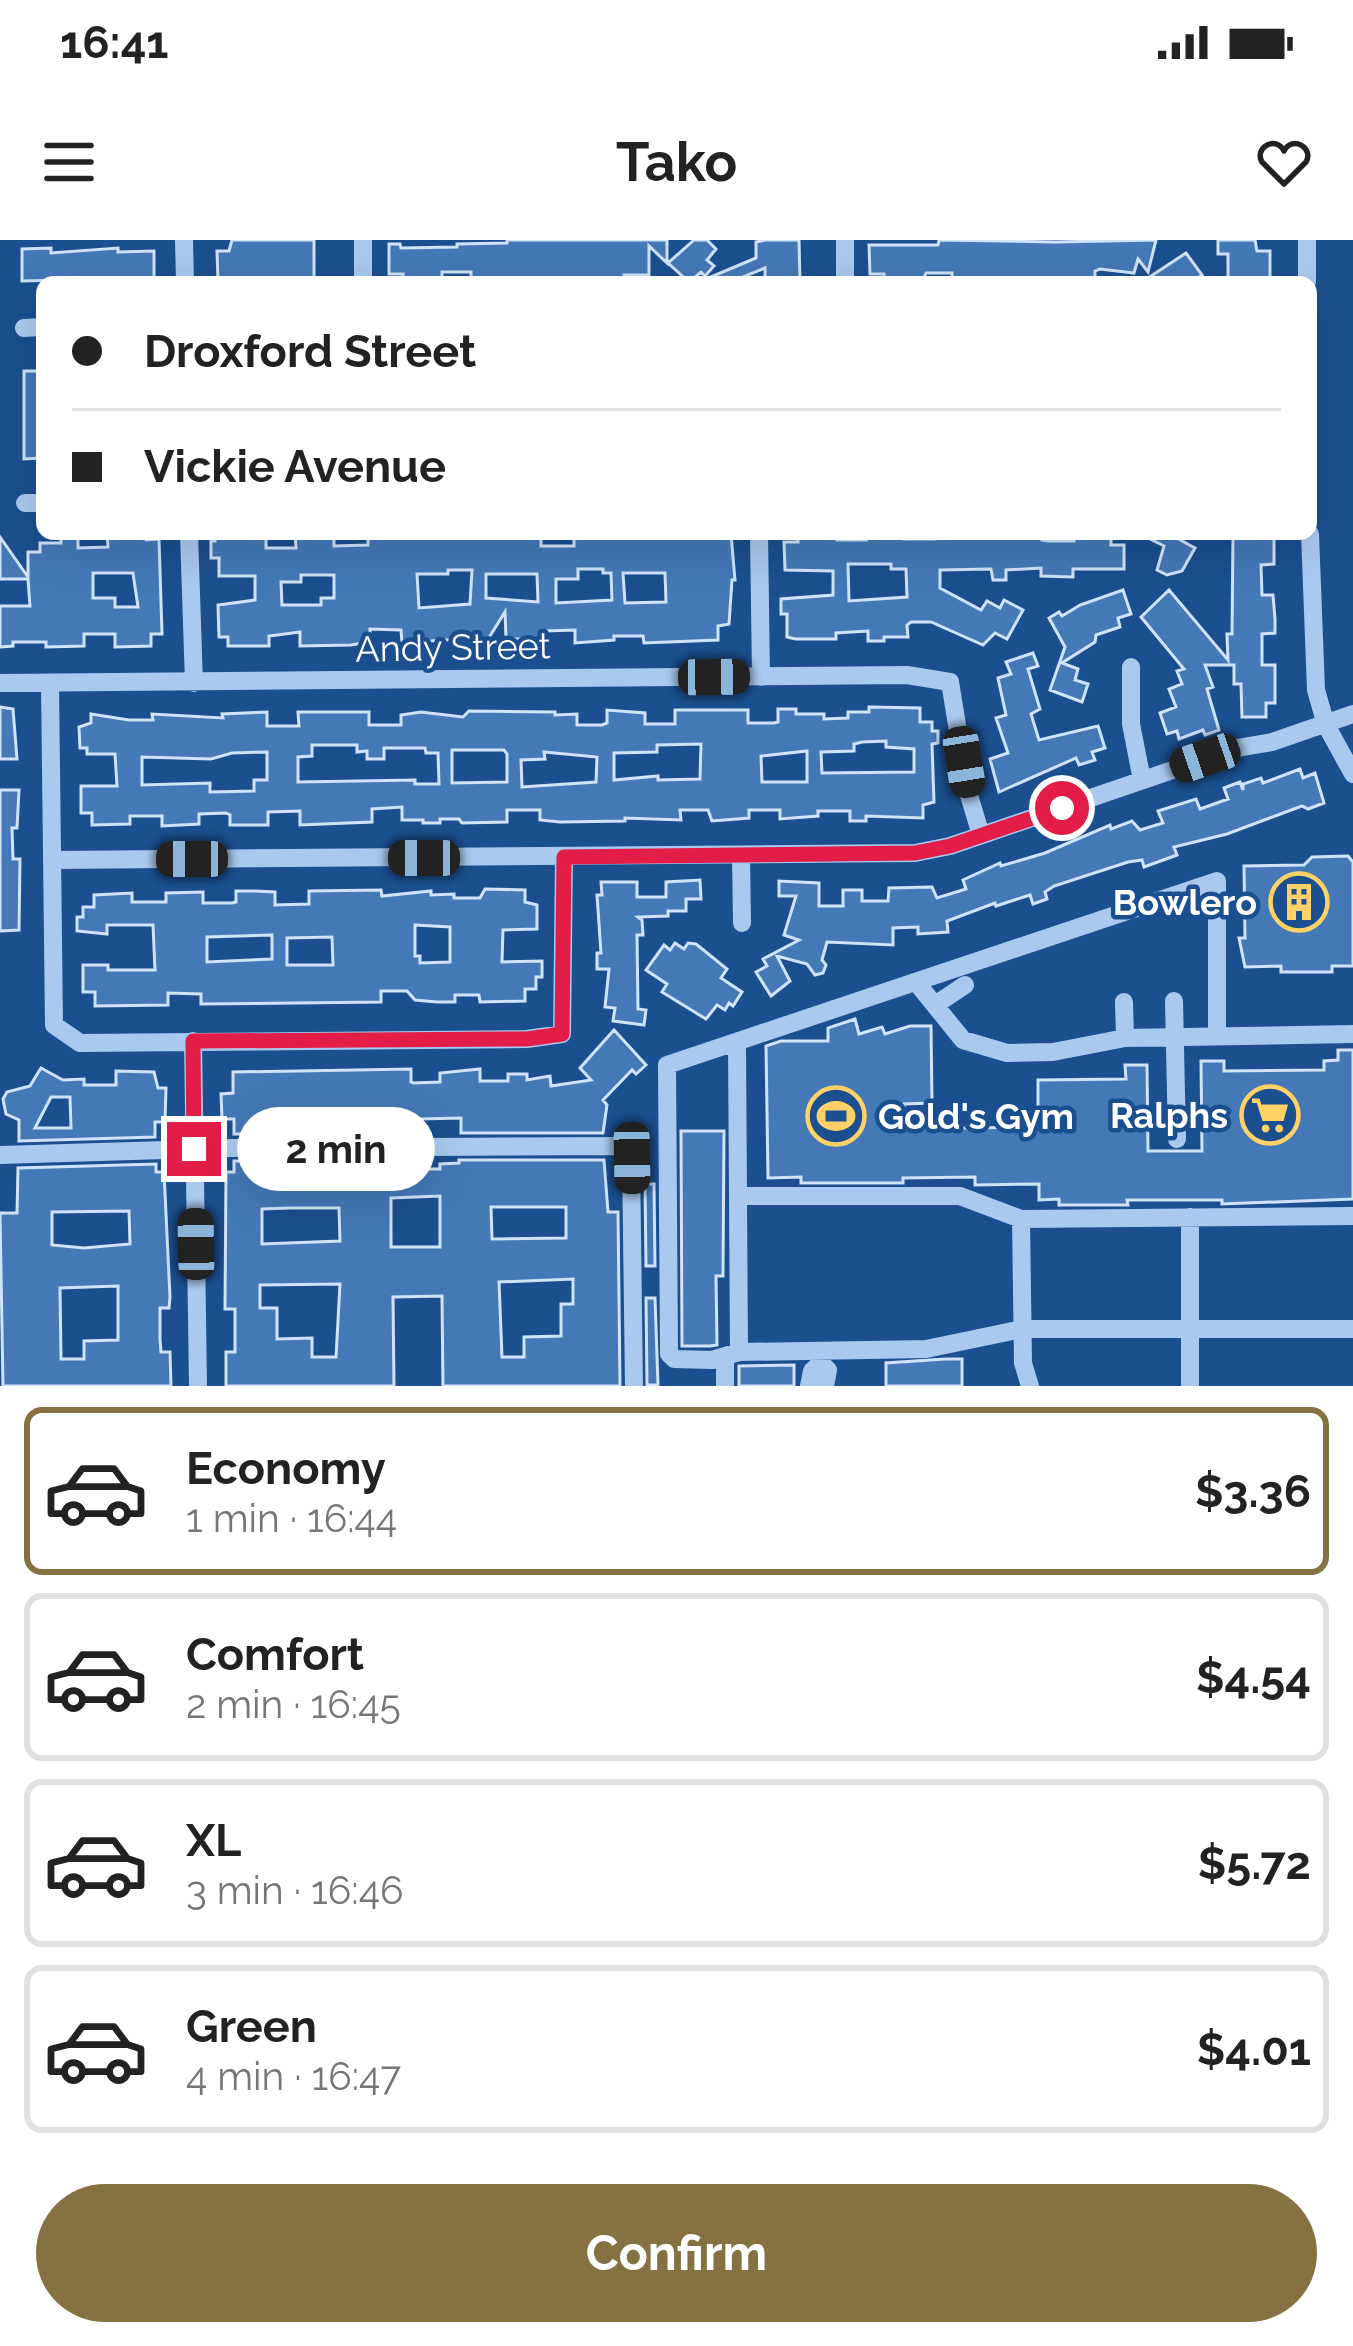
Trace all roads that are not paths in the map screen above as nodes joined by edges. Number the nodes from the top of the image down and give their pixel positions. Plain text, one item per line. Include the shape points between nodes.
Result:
1 (184, 240) edge
2 (363, 240) edge
3 (844, 240) edge
4 (1307, 240) edge
5 (185, 276) edge
6 (364, 276) edge
7 (845, 276) edge
8 (1307, 276) edge
9 (189, 540) edge
10 (759, 540) edge
11 (1310, 540) edge
12 (1131, 667) dead end
13 (761, 677) junction
14 (0, 682) edge
15 (194, 682) junction
16 (50, 683) junction
17 (1353, 714) edge
18 (1326, 725) junction
19 (1353, 774) edge
20 (1142, 780) junction
21 (981, 835) junction
22 (741, 855) junction
23 (564, 857) junction
24 (53, 860) junction
25 (742, 923) dead end
26 (916, 982) junction
27 (965, 985) dead end
28 (1174, 1001) dead end
29 (1124, 1002) dead end
30 (935, 1005) junction
31 (1353, 1034) edge
32 (1217, 1036) junction
33 (1175, 1037) junction
34 (1125, 1038) junction
35 (193, 1041) junction
36 (737, 1042) junction
37 (1177, 1139) dead end
38 (194, 1149) junction
39 (0, 1155) edge
40 (738, 1196) junction
41 (1353, 1216) edge
42 (1190, 1217) junction
43 (1021, 1219) junction
44 (1022, 1329) junction
45 (1190, 1329) junction
46 (1353, 1329) edge
47 (732, 1354) junction
48 (821, 1357) junction
49 (198, 1386) edge
50 (634, 1386) edge
51 (725, 1386) edge
52 (809, 1386) edge
53 (825, 1386) edge
54 (1030, 1386) edge
55 (1190, 1386) edge

1 - 5 street
2 - 6 street
3 - 7 street
4 - 8 street
9 - 15 street
10 - 13 street
11 - 18 street via 1312,648
12 - 20 street
13 - 15 street, Andy Street
13 - 21 street, Andy Street via 950,682
14 - 16 street, Andy Street
15 - 16 street, Andy Street
16 - 24 street
17 - 18 street
18 - 19 street
18 - 20 street
20 - 21 street
21 - 22 street via 915,853
22 - 23 street
22 - 25 street
23 - 24 street
23 - 35 street via 562,1034
24 - 35 street via 54,1024 80,1043
26 - 30 street
26 - 32 street via 1217,881
26 - 36 street
27 - 30 street
28 - 33 street
29 - 34 street
30 - 34 street via 963,1040 1007,1053
31 - 32 street
32 - 33 street
33 - 34 street
33 - 37 street
35 - 38 street
36 - 40 street
36 - 47 street via 667,1065 669,1354
38 - 39 street
38 - 49 street
38 - 50 street via 622,1146 632,1158
40 - 43 street via 960,1196
40 - 47 street
41 - 42 street
42 - 43 street
42 - 45 street
43 - 44 street
44 - 45 street
44 - 48 street via 926,1349
44 - 54 street
45 - 46 street
45 - 55 street
47 - 48 street
47 - 51 street
48 - 52 street
48 - 53 street

